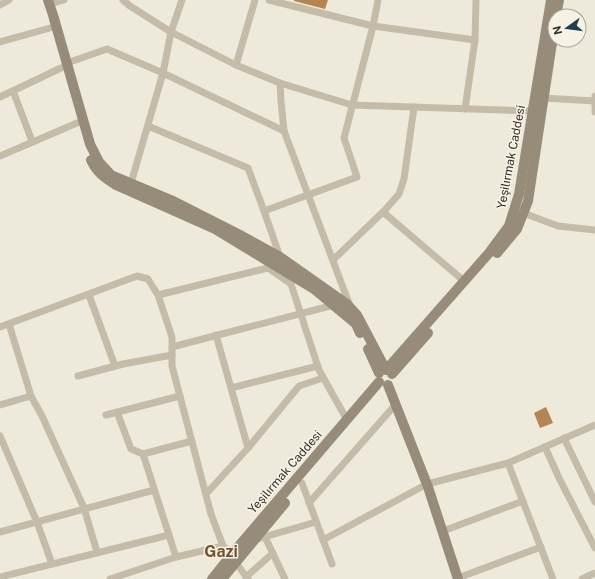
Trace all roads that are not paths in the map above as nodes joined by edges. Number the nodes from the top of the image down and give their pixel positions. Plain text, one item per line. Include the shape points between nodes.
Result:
1 (9, 0) edge
2 (64, 0) edge
3 (123, 0) edge
4 (182, 0) edge
5 (255, 0) edge
6 (270, 0) edge
7 (378, 0) edge
8 (476, 0) edge
9 (551, 0) edge
10 (46, 1) edge
11 (0, 5) edge
12 (373, 26) junction
13 (50, 28) junction
14 (171, 32) junction
15 (475, 40) junction
16 (0, 42) edge
17 (551, 48) edge
18 (64, 65) junction
19 (236, 65) junction
20 (164, 73) junction
21 (280, 83) junction
22 (13, 91) junction
23 (0, 97) edge
24 (544, 98) junction
25 (595, 99) edge
26 (352, 105) junction
27 (414, 107) junction
28 (465, 109) junction
29 (533, 111) junction
30 (595, 112) edge
31 (77, 123) junction
32 (148, 126) junction
33 (284, 131) junction
34 (32, 141) junction
35 (0, 156) edge
36 (131, 183) junction
37 (308, 195) junction
38 (264, 211) junction
39 (383, 212) junction
40 (523, 214) junction
41 (595, 230) edge
42 (280, 257) junction
43 (333, 260) junction
44 (464, 281) junction
45 (89, 295) dead end
46 (158, 295) junction
47 (334, 305) junction
48 (351, 308) junction
49 (301, 314) junction
50 (8, 324) junction
51 (0, 327) edge
52 (216, 335) junction
53 (172, 346) junction
54 (172, 355) junction
55 (115, 366) junction
56 (318, 366) junction
57 (78, 376) dead end
58 (323, 378) junction
59 (385, 378) junction
60 (231, 388) junction
61 (31, 396) junction
62 (180, 396) junction
63 (396, 404) junction
64 (0, 405) edge
65 (117, 412) junction
66 (106, 415) dead end
67 (347, 420) junction
68 (595, 425) edge
69 (0, 436) edge
70 (564, 438) junction
71 (192, 442) junction
72 (545, 447) junction
73 (248, 448) junction
74 (143, 454) junction
75 (508, 463) junction
76 (302, 483) junction
77 (427, 484) junction
78 (154, 490) junction
79 (206, 494) junction
80 (523, 501) junction
81 (595, 502) edge
82 (309, 503) junction
83 (84, 508) junction
84 (37, 522) junction
85 (316, 522) junction
86 (443, 531) junction
87 (0, 532) edge
88 (168, 535) junction
89 (265, 537) junction
90 (254, 540) junction
91 (323, 540) junction
92 (223, 546) junction
93 (541, 547) junction
94 (595, 548) edge
95 (98, 552) junction
96 (273, 553) junction
97 (176, 557) junction
98 (234, 558) junction
99 (52, 564) junction
100 (332, 564) dead end
101 (595, 573) edge
102 (0, 577) edge
103 (247, 578) edge
104 (110, 579) edge
105 (212, 579) edge
106 (222, 579) edge
107 (285, 579) edge
108 (458, 579) edge
109 (553, 579) edge
110 (582, 579) edge

1 - 11 street
2 - 10 street
3 - 14 street
4 - 14 street
5 - 19 street
6 - 12 street
7 - 12 street
8 - 15 street
9 - 29 main road, Yeşilırmak Caddesi
10 - 13 main road
10 - 18 main road
12 - 15 street
12 - 26 street
13 - 16 street
13 - 18 main road
14 - 19 street
14 - 20 street
15 - 28 street
17 - 24 main road, Yeşilırmak Caddesi
18 - 20 street via 107,49
18 - 22 street
18 - 31 main road
18 - 36 main road via 90,144 99,162 111,175
19 - 21 street
20 - 32 street
20 - 33 street
21 - 26 street
21 - 33 street
22 - 23 street
22 - 34 street
24 - 25 street
24 - 40 main road, Yeşilırmak Caddesi via 528,202
25 - 30 street
26 - 27 street
26 - 37 street via 344,138 357,178
27 - 28 street
27 - 39 street via 404,179 399,194
28 - 29 street
29 - 44 main road, Yeşilırmak Caddesi via 519,194 509,226
31 - 34 street
31 - 47 main road via 93,165 102,176 215,229 314,288
32 - 36 street
32 - 38 street via 248,168
33 - 37 street
34 - 35 street
36 - 42 main road via 171,200
37 - 38 street
37 - 43 street
38 - 42 street
39 - 43 street
39 - 44 street
40 - 41 street via 558,226
40 - 59 main road, Yeşilırmak Caddesi via 517,230
42 - 48 main road
43 - 48 street
44 - 59 main road, Yeşilırmak Caddesi
45 - 55 street
46 - 49 street via 268,268 291,284
46 - 50 street via 148,279 137,276
46 - 53 street via 172,336
47 - 49 street
47 - 59 main road via 356,324
48 - 59 main road via 357,315
49 - 52 street
49 - 56 street
50 - 51 street
50 - 61 street
52 - 53 street
52 - 60 street
53 - 54 street
54 - 55 street
54 - 62 street via 172,366
55 - 57 street
56 - 58 street
56 - 60 street
58 - 67 street
58 - 73 street via 299,386
59 - 63 main road
59 - 67 main road, Yeşilırmak Caddesi
59 - 76 main road, Yeşilırmak Caddesi
60 - 73 street
61 - 64 street
61 - 83 street
62 - 65 street
62 - 71 street
63 - 77 main road
63 - 82 street
65 - 66 street
65 - 74 street via 130,449
67 - 98 main road, Yeşilırmak Caddesi
68 - 70 street
69 - 84 street
70 - 72 street
70 - 81 street
71 - 74 street
71 - 79 street
72 - 75 street
72 - 94 street
73 - 79 street
74 - 78 street
75 - 77 street
75 - 80 street
76 - 82 street
76 - 90 main road, Yeşilırmak Caddesi
77 - 86 main road
77 - 91 street
78 - 83 street
78 - 88 street
79 - 92 street
80 - 86 street
80 - 93 street
82 - 85 street
83 - 84 street
83 - 95 street
84 - 87 street
84 - 99 street
85 - 89 street
85 - 91 street
86 - 108 main road
88 - 95 street
88 - 97 street
89 - 90 street
89 - 96 street
90 - 98 main road, Yeşilırmak Caddesi
91 - 100 street
92 - 97 street
92 - 98 street
93 - 108 street
93 - 109 street
95 - 99 street
96 - 103 street
96 - 107 street
97 - 104 street
98 - 103 street
98 - 105 main road, Yeşilırmak Caddesi
98 - 106 main road, Yeşilırmak Caddesi
99 - 102 street
101 - 110 street

